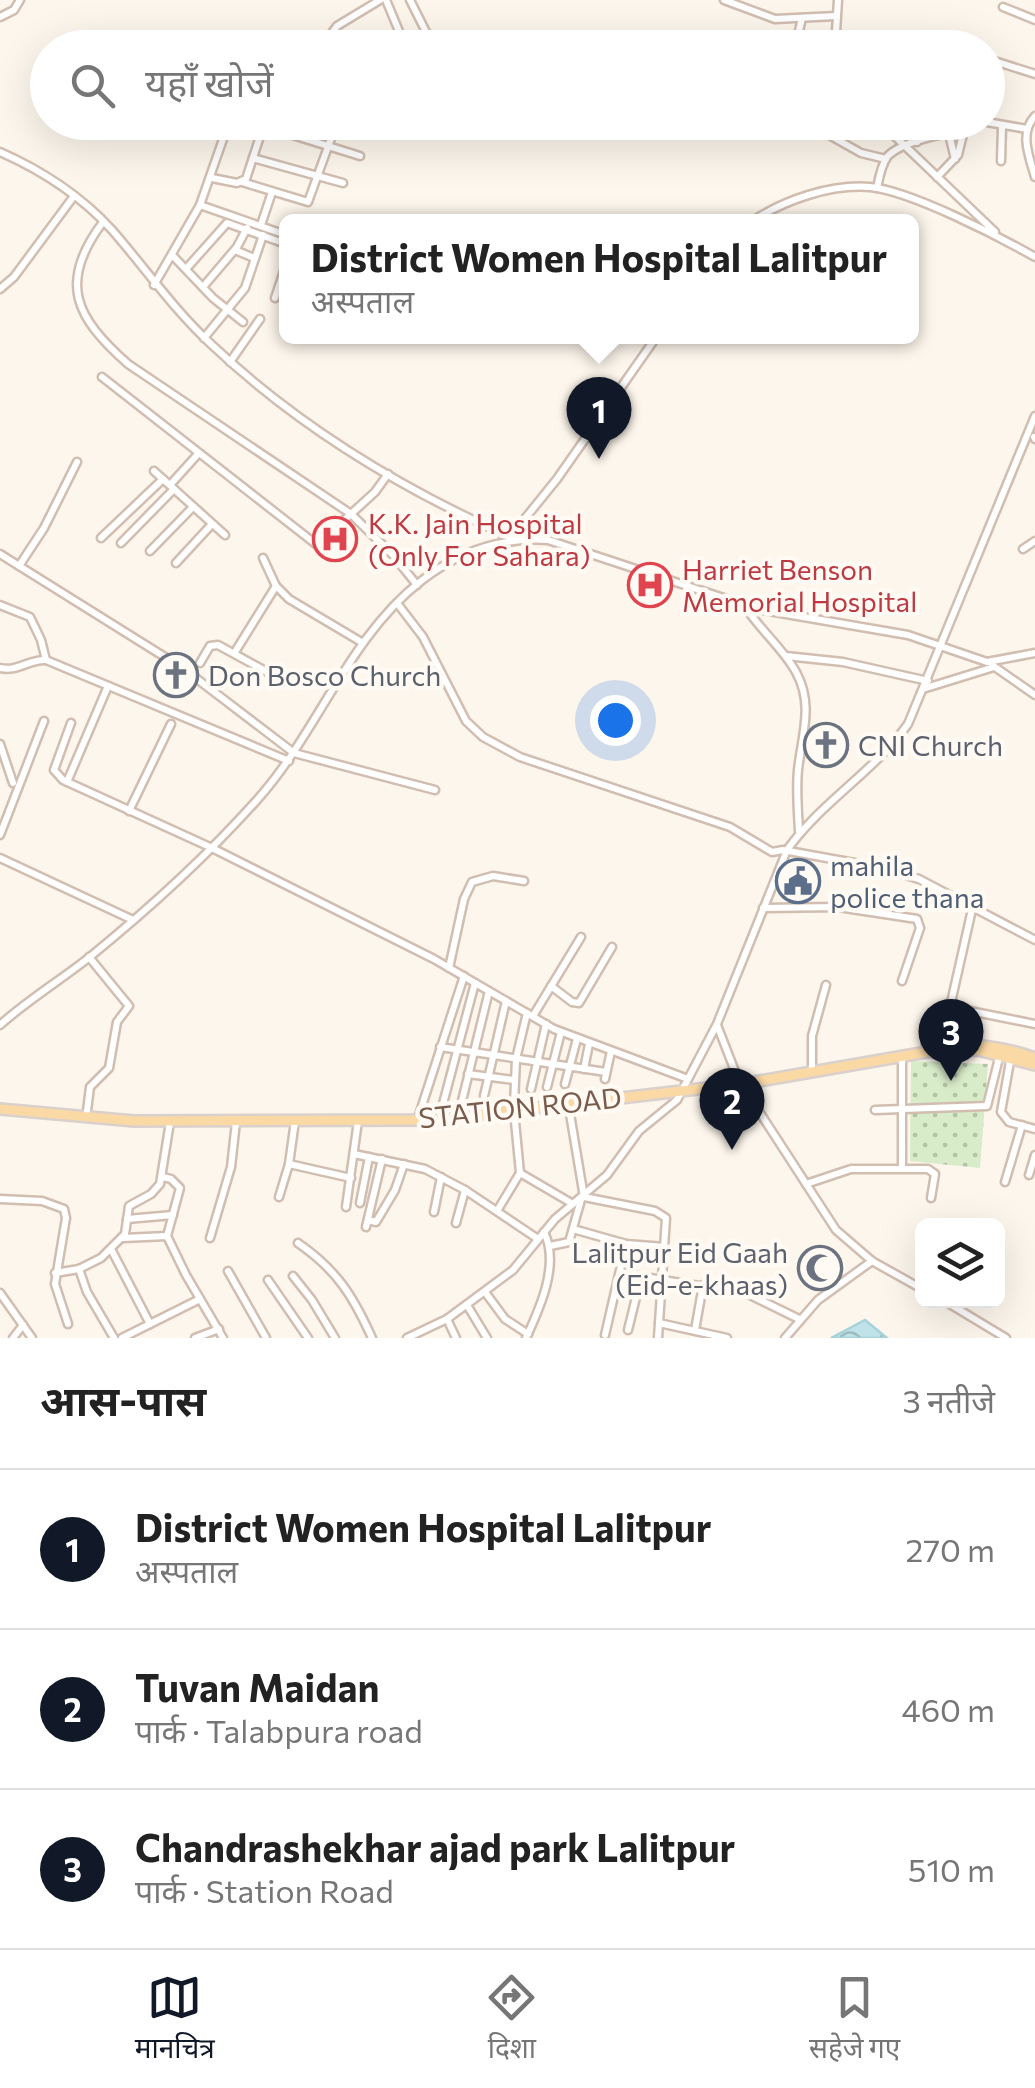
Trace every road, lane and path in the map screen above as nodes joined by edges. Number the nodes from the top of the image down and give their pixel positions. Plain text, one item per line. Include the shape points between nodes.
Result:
1 (20, 0) edge
2 (383, 0) edge
3 (410, 0) edge
4 (724, 0) edge
5 (838, 0) edge
6 (1003, 6) dead end
7 (836, 16) junction
8 (0, 17) edge
9 (802, 18) junction
10 (1035, 20) edge
11 (334, 30) edge
12 (397, 30) edge
13 (425, 30) edge
14 (799, 30) edge
15 (835, 30) edge
16 (1005, 64) edge
17 (1035, 74) edge
18 (1035, 116) edge
19 (1005, 126) edge
20 (1027, 129) junction
21 (224, 140) edge
22 (259, 140) edge
23 (310, 140) edge
24 (332, 140) edge
25 (838, 140) edge
26 (897, 140) edge
27 (923, 140) edge
28 (950, 140) edge
29 (962, 140) edge
30 (1002, 140) edge
31 (917, 142) joint
32 (330, 147) junction
33 (905, 148) junction
34 (0, 152) edge
35 (360, 156) dead end
36 (253, 158) junction
37 (886, 158) junction
38 (955, 159) junction
39 (1032, 159) edge
40 (1001, 161) dead end
41 (320, 176) junction
42 (937, 177) junction
43 (1035, 177) edge
44 (212, 178) junction
45 (242, 182) junction
46 (343, 183) dead end
47 (877, 188) junction
48 (272, 192) junction
49 (74, 196) junction
50 (200, 205) junction
51 (768, 214) edge
52 (107, 225) junction
53 (248, 225) junction
54 (261, 225) junction
55 (279, 233) edge
56 (263, 234) junction
57 (999, 236) junction
58 (279, 241) edge
59 (235, 250) junction
60 (172, 256) junction
61 (254, 258) junction
62 (1035, 258) edge
63 (186, 269) junction
64 (154, 284) junction
65 (279, 286) edge
66 (203, 287) junction
67 (0, 289) edge
68 (275, 298) dead end
69 (228, 310) junction
70 (260, 319) dead end
71 (243, 322) dead end
72 (204, 338) junction
73 (651, 344) edge
74 (230, 362) junction
75 (102, 377) dead end
76 (1035, 416) edge
77 (1033, 438) edge
78 (198, 454) junction
79 (76, 462) dead end
80 (154, 471) dead end
81 (388, 474) junction
82 (163, 479) junction
83 (172, 487) junction
84 (194, 507) junction
85 (351, 514) junction
86 (212, 524) junction
87 (225, 535) dead end
88 (101, 538) dead end
89 (513, 538) junction
90 (1035, 541) edge
91 (121, 544) dead end
92 (1023, 549) dead end
93 (150, 551) dead end
94 (0, 554) edge
95 (263, 558) dead end
96 (176, 563) dead end
97 (19, 566) junction
98 (416, 584) junction
99 (276, 586) junction
100 (401, 600) junction
101 (743, 604) junction
102 (0, 605) edge
103 (363, 643) junction
104 (942, 644) junction
105 (235, 652) junction
106 (1035, 653) edge
107 (786, 656) junction
108 (46, 660) junction
109 (200, 662) dead end
110 (990, 664) junction
111 (0, 668) edge
112 (280, 680) dead end
113 (926, 685) junction
114 (108, 686) junction
115 (1035, 695) edge
116 (44, 720) dead end
117 (71, 722) dead end
118 (171, 724) dead end
119 (0, 744) edge
120 (291, 757) junction
121 (0, 777) edge
122 (67, 782) junction
123 (16, 784) junction
124 (436, 790) dead end
125 (129, 811) junction
126 (1, 830) edge
127 (800, 832) junction
128 (212, 848) junction
129 (780, 851) junction
130 (0, 858) edge
131 (524, 881) dead end
132 (973, 906) junction
133 (763, 908) junction
134 (133, 920) junction
135 (581, 937) dead end
136 (1035, 940) edge
137 (612, 948) dead end
138 (89, 958) junction
139 (449, 968) junction
140 (464, 976) junction
141 (902, 981) dead end
142 (475, 982) junction
143 (826, 985) dead end
144 (551, 986) junction
145 (489, 991) junction
146 (506, 1000) junction
147 (530, 1015) junction
148 (546, 1024) junction
149 (716, 1024) junction
150 (1035, 1024) edge
151 (0, 1025) edge
152 (561, 1032) junction
153 (577, 1038) junction
154 (589, 1044) junction
155 (440, 1047) junction
156 (456, 1050) junction
157 (610, 1051) junction
158 (472, 1052) junction
159 (1008, 1053) junction
160 (494, 1056) junction
161 (902, 1056) junction
162 (516, 1059) junction
163 (538, 1062) junction
164 (1035, 1062) edge
165 (552, 1064) junction
166 (570, 1067) junction
167 (584, 1068) junction
168 (812, 1068) junction
169 (468, 1074) junction
170 (488, 1076) junction
171 (514, 1080) junction
172 (740, 1081) junction
173 (565, 1084) dead end
174 (686, 1084) junction
175 (547, 1087) dead end
176 (531, 1089) dead end
177 (484, 1096) dead end
178 (568, 1102) junction
179 (0, 1106) edge
180 (514, 1108) junction
181 (902, 1108) junction
182 (875, 1110) dead end
183 (86, 1111) junction
184 (459, 1112) junction
185 (419, 1115) junction
186 (440, 1115) junction
187 (358, 1121) junction
188 (170, 1122) junction
189 (236, 1122) junction
190 (295, 1122) junction
191 (1022, 1125) junction
192 (1035, 1129) edge
193 (354, 1154) junction
194 (1035, 1155) edge
195 (368, 1157) junction
196 (382, 1159) junction
197 (289, 1164) junction
198 (404, 1164) junction
199 (902, 1168) junction
200 (520, 1173) junction
201 (1029, 1175) dead end
202 (441, 1176) junction
203 (162, 1177) junction
204 (350, 1178) junction
205 (1005, 1182) dead end
206 (806, 1184) junction
207 (465, 1190) junction
208 (279, 1196) dead end
209 (583, 1198) junction
210 (931, 1198) dead end
211 (0, 1199) edge
212 (360, 1203) dead end
213 (572, 1204) junction
214 (346, 1208) dead end
215 (497, 1211) junction
216 (434, 1212) dead end
217 (172, 1215) junction
218 (127, 1219) junction
219 (456, 1223) dead end
220 (573, 1229) junction
221 (544, 1232) junction
222 (167, 1236) junction
223 (123, 1238) junction
224 (210, 1238) dead end
225 (538, 1239) junction
226 (298, 1243) dead end
227 (626, 1244) junction
228 (550, 1246) junction
229 (665, 1247) junction
230 (111, 1248) junction
231 (872, 1260) junction
232 (79, 1268) junction
233 (228, 1270) dead end
234 (55, 1273) junction
235 (620, 1273) junction
236 (293, 1276) dead end
237 (641, 1278) junction
238 (268, 1280) dead end
239 (662, 1282) junction
240 (703, 1285) junction
241 (915, 1285) edge
242 (485, 1292) junction
243 (0, 1293) edge
244 (200, 1299) junction
245 (8, 1305) junction
246 (468, 1305) junction
247 (956, 1308) edge
248 (0, 1312) edge
249 (800, 1318) junction
250 (446, 1319) junction
251 (660, 1323) junction
252 (68, 1324) dead end
253 (150, 1324) junction
254 (23, 1325) junction
255 (219, 1329) junction
256 (628, 1330) dead end
257 (695, 1330) junction
258 (605, 1335) dead end
259 (418, 1336) edge
260 (527, 1336) edge
261 (12, 1338) edge
262 (32, 1338) edge
263 (114, 1338) edge
264 (122, 1338) edge
265 (195, 1338) edge
266 (224, 1338) edge
267 (266, 1338) edge
268 (308, 1338) edge
269 (335, 1338) edge
270 (372, 1338) edge
271 (407, 1338) edge
272 (456, 1338) edge
273 (486, 1338) edge
274 (658, 1338) edge
275 (728, 1338) edge
276 (785, 1338) edge
277 (1006, 1338) edge

1 - 8 street
2 - 11 street
2 - 12 street
3 - 13 street
4 - 9 street via 774,19
5 - 7 street
6 - 10 street
7 - 9 street
7 - 15 street
9 - 14 street
16 - 17 street
18 - 20 street
19 - 20 street
20 - 39 street
21 - 44 street
22 - 36 street
23 - 32 street
24 - 32 street
25 - 37 street
26 - 33 street
27 - 31 street
28 - 38 street
29 - 38 street
30 - 40 street
31 - 33 street
32 - 35 street
32 - 41 street
33 - 37 street
33 - 42 street
34 - 49 street
36 - 41 street
36 - 45 street
37 - 47 street
38 - 42 street
39 - 43 street
41 - 46 street
41 - 48 street via 306,203
42 - 57 street
44 - 45 street
44 - 50 street
45 - 48 street
47 - 51 street via 829,190
47 - 57 street
48 - 54 street
49 - 52 street
49 - 67 street
50 - 53 street
50 - 60 street
52 - 64 street
52 - 85 street via 82,252 77,277 81,305 98,338
53 - 54 street
53 - 56 street
53 - 59 street
53 - 63 street via 227,223
54 - 55 street
56 - 58 street
56 - 61 street
57 - 62 street
59 - 61 street
59 - 66 street
60 - 63 street
60 - 64 street
61 - 69 street via 245,288
63 - 66 street
64 - 72 street
65 - 68 street
66 - 69 street
69 - 71 street
69 - 72 street
70 - 74 street
72 - 74 street
73 - 89 street
74 - 81 street
75 - 78 street
76 - 77 street
77 - 104 street
78 - 83 street
78 - 85 street via 313,544
79 - 97 street
80 - 82 street
81 - 85 street
81 - 89 street
82 - 83 street
82 - 88 street
83 - 84 street
83 - 91 street
84 - 86 street
84 - 93 street
85 - 98 street
86 - 87 street
86 - 96 street
89 - 98 street via 467,553
89 - 101 street via 565,544
90 - 92 street
94 - 97 street
95 - 99 street
97 - 120 street via 184,670
98 - 100 street
99 - 103 street
99 - 105 street
100 - 103 street
100 - 129 street via 466,722 483,737 536,763 730,827
101 - 104 street
101 - 107 street
102 - 108 street via 30,617
103 - 120 street
104 - 110 street
104 - 113 street
105 - 109 street via 214,644
105 - 112 street
106 - 110 street
107 - 113 street via 843,662
107 - 127 street via 807,707
108 - 111 street
108 - 114 street
110 - 113 street
110 - 115 street
113 - 127 street via 898,738
114 - 120 street
114 - 122 street
116 - 123 street
117 - 122 street via 54,770
118 - 125 street
119 - 123 street
120 - 124 street
120 - 128 street
121 - 123 street
122 - 125 street
123 - 126 street
125 - 128 street
127 - 129 street
128 - 134 street
128 - 139 street
129 - 132 street via 898,872
129 - 133 street
130 - 134 street
131 - 139 street via 494,876 472,882
132 - 136 street
132 - 150 street via 950,1007
133 - 141 street via 838,907 917,919 920,928
133 - 149 street
134 - 138 street
135 - 144 street
137 - 144 street via 579,1002
138 - 151 street
138 - 183 street via 129,1006 117,1022 109,1068 90,1087
139 - 140 street
140 - 142 street
140 - 155 street
142 - 145 street
142 - 156 street
143 - 168 street via 812,1036
144 - 147 street
145 - 146 street
145 - 158 street
146 - 147 street
146 - 160 street
147 - 148 street
147 - 162 street
148 - 152 street
148 - 163 street
149 - 172 street
149 - 174 street
152 - 153 street
152 - 165 street
153 - 154 street
153 - 166 street
154 - 157 street
154 - 167 street
155 - 156 street
155 - 185 street
156 - 158 street
156 - 186 street
157 - 167 street via 605,1076
157 - 174 street
158 - 160 street
158 - 169 street
159 - 161 main road
159 - 164 main road
159 - 168 main road via 976,1043 946,1044
159 - 181 street via 987,1106
159 - 191 street via 1000,1112
160 - 162 street
160 - 170 street
161 - 172 main road
161 - 181 street
162 - 163 street
162 - 171 street
163 - 165 street
163 - 176 street
165 - 166 street
165 - 175 street
166 - 167 street
166 - 173 street
168 - 172 main road
169 - 170 street
169 - 184 street
170 - 171 street
170 - 177 street
171 - 180 street
172 - 174 main road
172 - 206 street
174 - 178 main road, STATION ROAD
174 - 180 main road
174 - 209 street
178 - 180 main road, STATION ROAD
178 - 209 street
179 - 183 main road
179 - 188 main road, STATION ROAD
180 - 184 main road
180 - 187 main road, STATION ROAD
180 - 200 street
181 - 182 street
181 - 199 street
183 - 185 main road
184 - 186 main road
185 - 186 main road
187 - 190 main road, STATION ROAD
187 - 193 street
188 - 189 main road, STATION ROAD
188 - 203 street
189 - 190 main road, STATION ROAD
189 - 224 street
190 - 197 street
191 - 192 street
191 - 205 street
193 - 195 street
193 - 204 street
194 - 201 street
195 - 196 street
195 - 212 street
196 - 198 street
196 - 198 street via 367,1223 376,1222
197 - 204 street
197 - 208 street
198 - 202 street
199 - 206 street via 851,1168
199 - 210 street via 934,1172
200 - 213 street
200 - 215 street
202 - 207 street
202 - 216 street
203 - 217 street via 180,1188
203 - 218 street via 151,1194 129,1206
204 - 214 street
206 - 231 street via 836,1230
207 - 215 street
207 - 219 street
209 - 213 street
209 - 220 street
209 - 229 street via 664,1214
211 - 234 street via 64,1209
213 - 221 street
215 - 225 street
217 - 218 street
217 - 222 street
218 - 223 street
220 - 227 street
220 - 228 street via 567,1244
221 - 225 street
221 - 228 street
222 - 223 street
222 - 244 street
223 - 230 street
225 - 242 street
226 - 270 street via 338,1276
227 - 229 street
227 - 235 street
228 - 260 street
229 - 239 street
230 - 232 street
230 - 253 street
231 - 241 street
231 - 249 street
232 - 234 street
232 - 263 street
233 - 267 street
234 - 252 street
235 - 237 street
235 - 258 street
236 - 269 street
237 - 239 street
237 - 256 street
238 - 268 street
239 - 240 street
239 - 251 street
240 - 249 street via 748,1294
240 - 257 street
242 - 246 street
242 - 260 street
243 - 245 street
244 - 253 street
244 - 255 street
245 - 248 street
245 - 254 street
246 - 250 street
246 - 273 street
247 - 277 street
249 - 276 street
250 - 259 street
250 - 272 street
251 - 257 street
251 - 274 street
253 - 264 street
254 - 261 street
254 - 262 street
255 - 265 street
255 - 266 street
257 - 275 street
259 - 271 street

